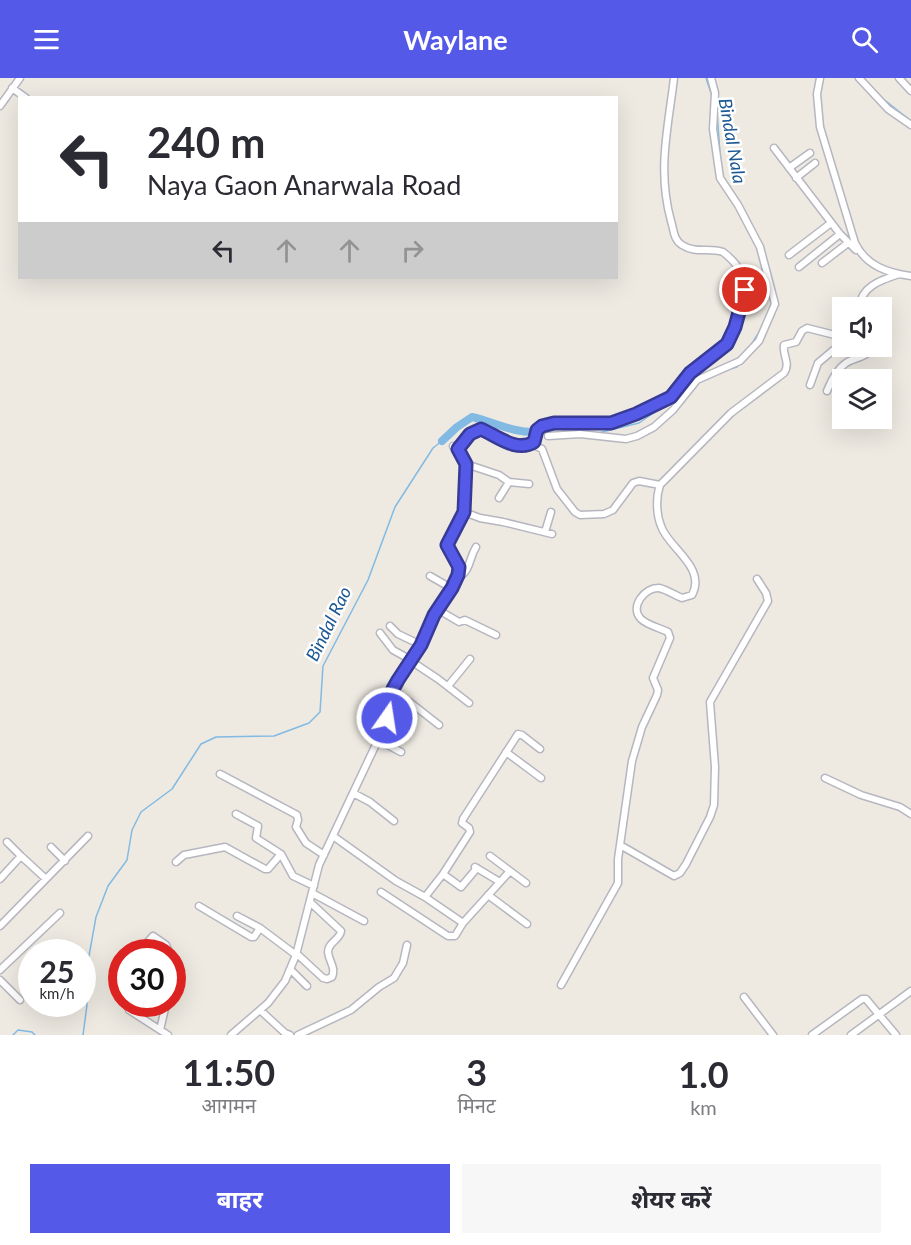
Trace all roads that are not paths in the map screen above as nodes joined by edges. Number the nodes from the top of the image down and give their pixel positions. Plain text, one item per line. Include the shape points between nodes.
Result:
1 (20, 78) edge
2 (674, 78) edge
3 (711, 78) edge
4 (859, 78) edge
5 (898, 78) edge
6 (820, 80) edge
7 (12, 88) junction
8 (911, 91) edge
9 (23, 96) edge
10 (0, 106) edge
11 (911, 125) edge
12 (774, 147) dead end
13 (810, 153) dead end
14 (815, 163) dead end
15 (789, 168) junction
16 (796, 178) junction
17 (831, 223) junction
18 (840, 234) junction
19 (848, 243) junction
20 (860, 254) junction
21 (789, 255) dead end
22 (822, 263) dead end
23 (799, 267) dead end
24 (899, 274) junction
25 (911, 276) edge
26 (861, 297) edge
27 (832, 334) edge
28 (832, 351) edge
29 (859, 357) edge
30 (810, 385) dead end
31 (827, 391) dead end
32 (548, 436) dead end
33 (533, 443) junction
34 (466, 464) junction
35 (509, 482) junction
36 (529, 484) dead end
37 (660, 484) junction
38 (499, 498) dead end
39 (464, 512) junction
40 (551, 513) dead end
41 (476, 547) dead end
42 (430, 576) dead end
43 (757, 579) dead end
44 (455, 580) junction
45 (452, 588) junction
46 (438, 609) junction
47 (390, 626) dead end
48 (380, 633) dead end
49 (495, 635) dead end
50 (421, 645) junction
51 (470, 659) dead end
52 (411, 661) junction
53 (448, 686) junction
54 (393, 689) junction
55 (469, 703) dead end
56 (439, 725) dead end
57 (378, 740) junction
58 (540, 749) dead end
59 (506, 752) junction
60 (400, 753) dead end
61 (220, 774) dead end
62 (541, 778) dead end
63 (825, 778) dead end
64 (352, 793) junction
65 (236, 814) dead end
66 (911, 814) edge
67 (394, 821) dead end
68 (88, 836) dead end
69 (333, 836) junction
70 (7, 842) dead end
71 (620, 845) junction
72 (51, 847) dead end
73 (281, 854) junction
74 (324, 855) junction
75 (21, 856) junction
76 (490, 856) dead end
77 (65, 861) junction
78 (176, 862) dead end
79 (510, 871) junction
80 (443, 873) junction
81 (0, 879) edge
82 (46, 879) junction
83 (500, 882) junction
84 (526, 883) dead end
85 (313, 889) junction
86 (381, 892) dead end
87 (488, 895) junction
88 (425, 897) junction
89 (310, 903) junction
90 (199, 906) dead end
91 (60, 913) dead end
92 (237, 916) dead end
93 (364, 921) dead end
94 (463, 923) junction
95 (527, 924) dead end
96 (0, 926) edge
97 (260, 928) junction
98 (407, 945) dead end
99 (296, 954) junction
100 (0, 969) edge
101 (290, 969) junction
102 (0, 980) edge
103 (561, 985) dead end
104 (307, 986) dead end
105 (911, 991) edge
106 (744, 997) dead end
107 (18, 998) edge
108 (260, 1010) junction
109 (878, 1014) junction
110 (140, 1017) edge
111 (163, 1017) edge
112 (160, 1030) junction
113 (168, 1035) edge
114 (231, 1035) edge
115 (290, 1035) edge
116 (298, 1035) edge
117 (773, 1035) edge
118 (812, 1035) edge
119 (851, 1035) edge
120 (896, 1035) edge

1 - 7 street
2 - 33 street via 663,154 667,205 680,244 696,251 723,252 744,276 743,302 730,339 690,373 671,397 611,423 542,426
3 - 32 street via 720,178 760,247 775,304 759,341 740,361 697,380 673,410 637,436
4 - 11 street via 888,109
5 - 8 street
6 - 20 street via 820,127
7 - 9 street
7 - 10 street
12 - 15 street
13 - 15 street
14 - 16 street
15 - 16 street
16 - 17 street
17 - 18 street
17 - 21 street
18 - 19 street
18 - 23 street
19 - 20 street
19 - 22 street
20 - 24 street via 872,264
24 - 25 street
24 - 26 street via 878,281
27 - 37 street via 807,328 796,342 784,345 788,365 784,373 731,413
28 - 30 street via 818,363
29 - 31 street via 841,367
33 - 34 street via 509,443 477,429 456,447
33 - 37 street via 542,449 557,489 580,515 613,510 636,481
34 - 35 street
34 - 39 street
35 - 36 street
35 - 38 street
37 - 71 street via 657,497 661,527 696,581 693,593 686,598 656,588 639,601 642,619 668,632 670,638 653,678 657,695 632,761
39 - 40 street via 548,533
39 - 44 street via 447,545 459,567
41 - 44 street via 469,567
42 - 45 street
43 - 71 street via 768,601 710,702 714,805 686,864 674,876
44 - 45 street
45 - 46 street
46 - 49 street via 459,622 465,620
46 - 50 street
47 - 50 street
48 - 52 street via 393,650
50 - 52 street
51 - 53 street
52 - 53 street
52 - 54 street
53 - 55 street
54 - 56 street
54 - 57 street
57 - 60 street
57 - 64 street
58 - 59 street via 520,734
59 - 62 street
59 - 80 street via 463,819 470,832
61 - 74 street via 297,815 296,827 302,838
63 - 66 street
64 - 67 street
64 - 69 street
65 - 73 street via 258,826 256,838
68 - 77 street
69 - 74 street
69 - 88 street
70 - 75 street
71 - 103 street via 618,883
72 - 77 street
73 - 78 street via 268,869 225,847 184,855
73 - 85 street via 291,874
74 - 85 street
75 - 81 street
75 - 82 street
76 - 79 street
77 - 82 street
79 - 83 street
79 - 84 street
80 - 83 street via 461,887 475,867
80 - 88 street
82 - 96 street
83 - 87 street
85 - 89 street
85 - 93 street
86 - 94 street via 448,936 456,935
87 - 94 street
87 - 95 street
88 - 94 street
89 - 99 street
89 - 99 street via 341,931 328,953 334,970 332,977 323,978
90 - 97 street via 251,937
91 - 100 street
92 - 97 street
97 - 99 street
98 - 116 street via 394,978 351,1010
99 - 101 street
101 - 104 street
101 - 108 street via 278,992
102 - 107 street
105 - 109 street
106 - 117 street
108 - 114 street
108 - 115 street
109 - 118 street via 871,1003 862,999
109 - 119 street
109 - 120 street
110 - 112 street
111 - 112 street
112 - 113 street

